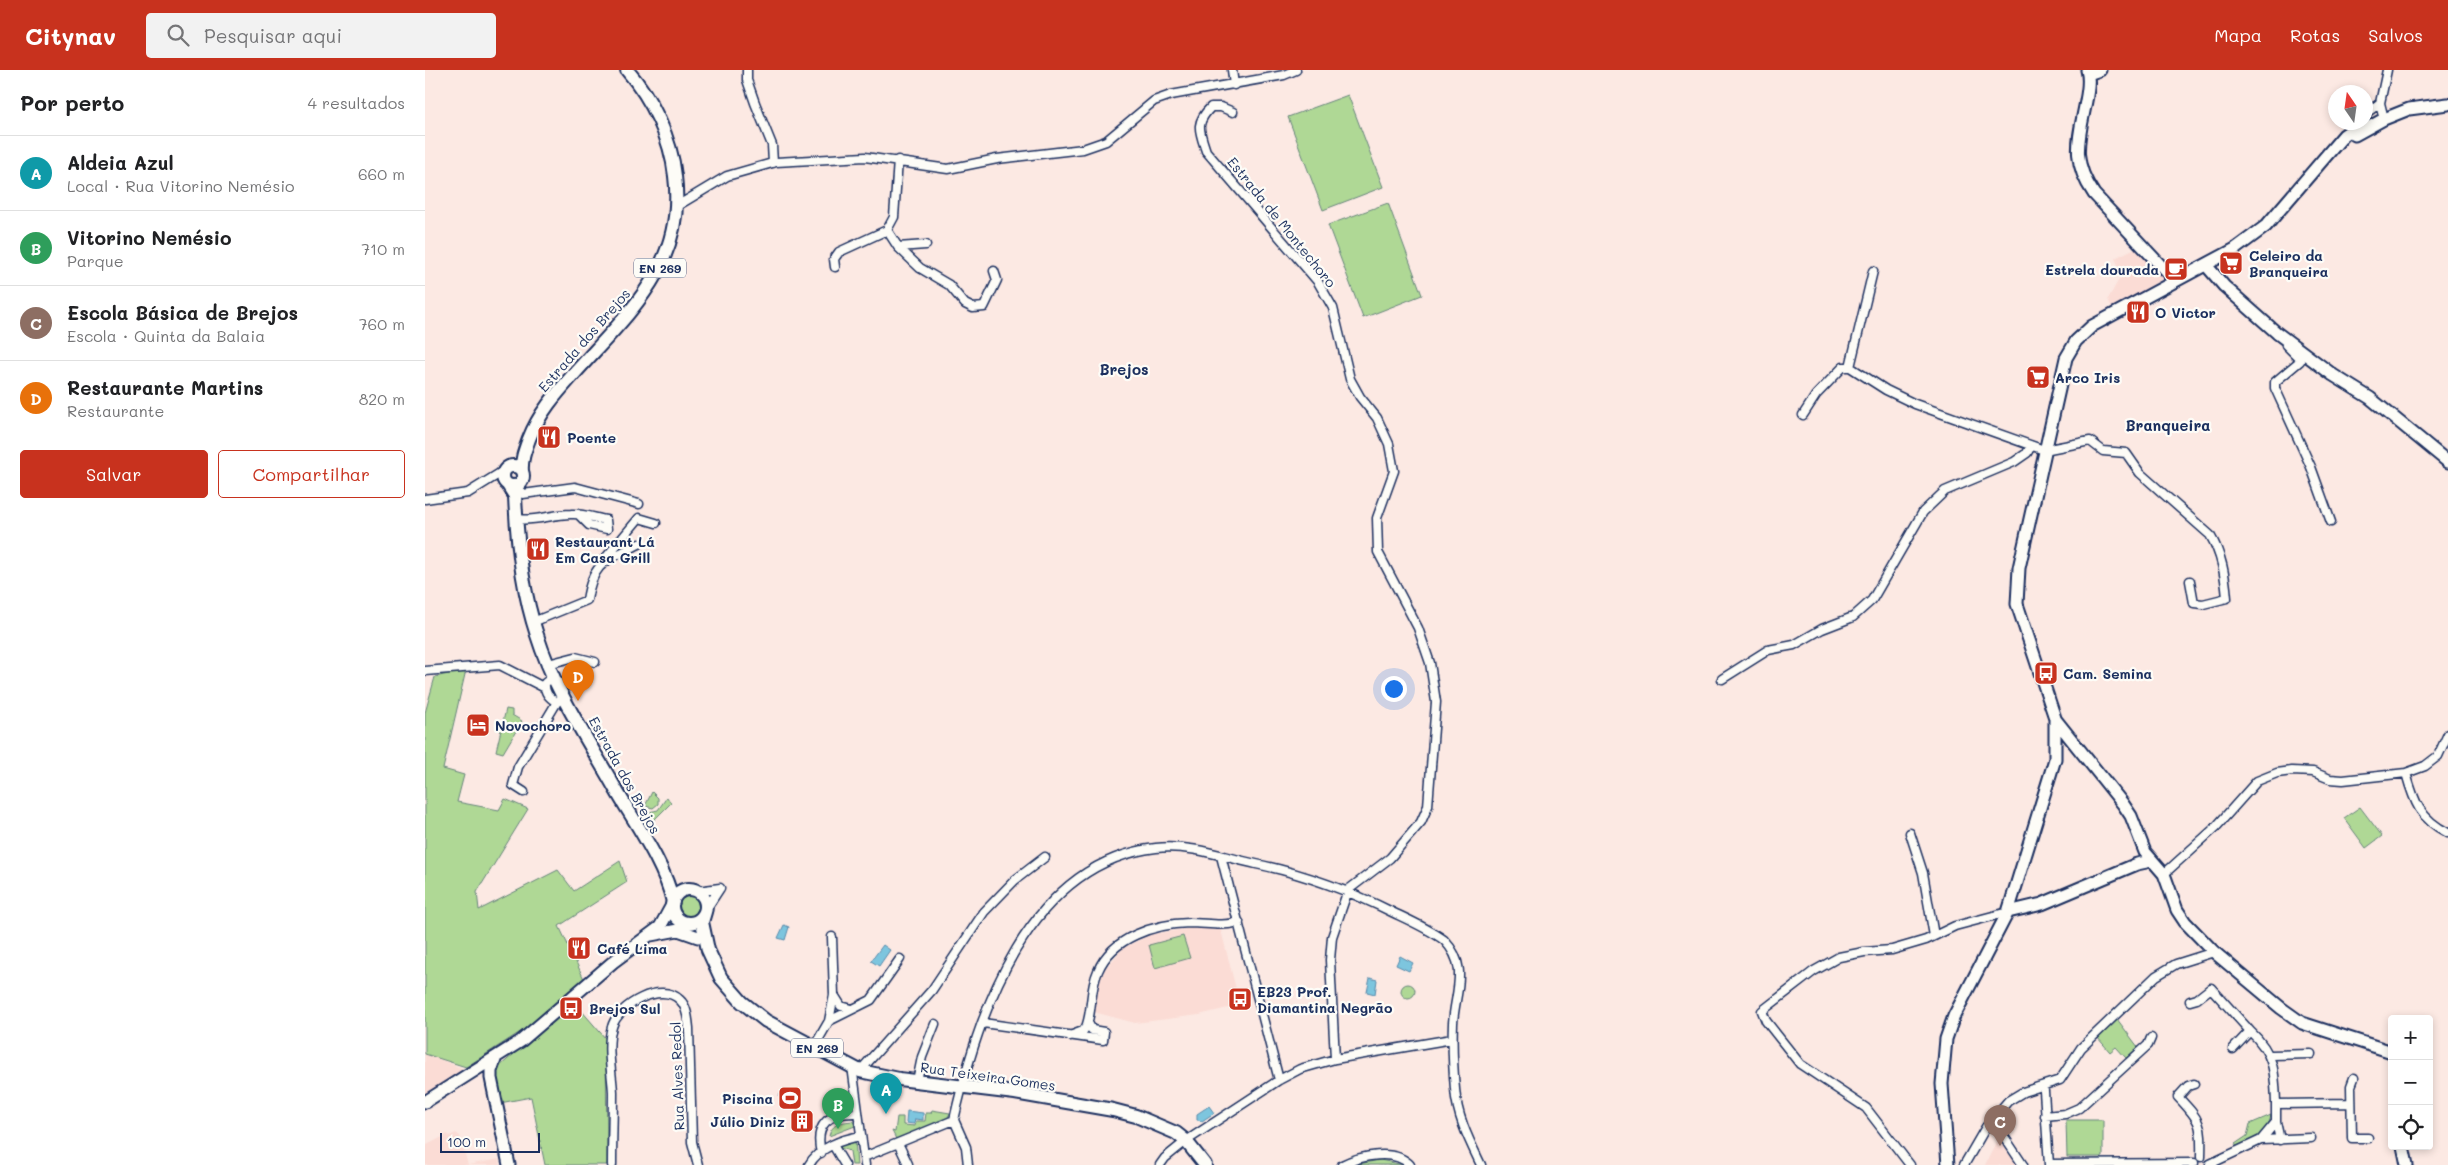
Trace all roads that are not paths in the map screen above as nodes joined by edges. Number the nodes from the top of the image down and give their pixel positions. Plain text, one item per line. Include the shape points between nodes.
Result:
1 (627, 70) edge
2 (747, 70) edge
3 (1232, 70) edge
4 (1296, 70) edge
5 (2100, 70) edge
6 (2387, 70) edge
7 (2088, 72) edge
8 (1234, 85) junction
9 (2448, 99) edge
10 (2448, 104) edge
11 (2382, 111) junction
12 (1233, 112) dead end
13 (2373, 113) edge
14 (2373, 116) edge
15 (2349, 130) edge
16 (2328, 156) junction
17 (898, 160) junction
18 (773, 162) junction
19 (677, 206) junction
20 (887, 230) junction
21 (926, 245) dead end
22 (899, 247) junction
23 (2206, 265) junction
24 (835, 267) dead end
25 (994, 271) dead end
26 (1873, 271) dead end
27 (2175, 281) junction
28 (2277, 333) junction
29 (1850, 367) junction
30 (1803, 415) dead end
31 (2031, 446) junction
32 (2044, 450) junction
33 (2448, 462) edge
34 (510, 478) junction
35 (425, 498) edge
36 (639, 504) dead end
37 (578, 514) dead end
38 (516, 518) junction
39 (2331, 522) dead end
40 (656, 523) dead end
41 (639, 544) dead end
42 (603, 562) junction
43 (2190, 581) dead end
44 (533, 622) junction
45 (595, 662) dead end
46 (548, 664) junction
47 (425, 670) edge
48 (554, 676) junction
49 (1722, 679) dead end
50 (545, 688) junction
51 (561, 700) junction
52 (2055, 718) junction
53 (2448, 734) edge
54 (2406, 773) junction
55 (524, 792) dead end
56 (1910, 833) dead end
57 (2448, 833) edge
58 (649, 848) junction
59 (1221, 856) junction
60 (1045, 857) dead end
61 (2151, 861) junction
62 (2164, 874) junction
63 (694, 890) junction
64 (1348, 890) junction
65 (672, 903) junction
66 (706, 910) junction
67 (2008, 912) junction
68 (1239, 922) junction
69 (686, 923) junction
70 (649, 935) junction
71 (1934, 936) junction
72 (698, 937) junction
73 (832, 937) dead end
74 (708, 950) junction
75 (2214, 952) junction
76 (901, 959) dead end
77 (834, 995) junction
78 (2191, 1001) dead end
79 (852, 1009) junction
80 (829, 1021) junction
81 (983, 1023) junction
82 (1088, 1023) junction
83 (935, 1024) dead end
84 (2250, 1031) junction
85 (1070, 1036) junction
86 (2151, 1038) dead end
87 (1452, 1039) junction
88 (814, 1047) junction
89 (2233, 1048) dead end
90 (2388, 1051) edge
91 (2311, 1054) dead end
92 (2271, 1055) junction
93 (496, 1057) junction
94 (1335, 1059) junction
95 (859, 1070) junction
96 (468, 1075) junction
97 (2353, 1078) dead end
98 (1279, 1080) junction
99 (917, 1081) junction
100 (2194, 1084) dead end
101 (961, 1087) junction
102 (855, 1089) junction
103 (2044, 1091) dead end
104 (425, 1102) edge
105 (2351, 1103) junction
106 (2276, 1104) junction
107 (857, 1113) junction
108 (2045, 1116) junction
109 (954, 1120) junction
110 (2276, 1122) junction
111 (1986, 1128) junction
112 (861, 1136) junction
113 (2311, 1138) dead end
114 (2368, 1138) dead end
115 (2261, 1140) junction
116 (2280, 1140) junction
117 (1186, 1141) junction
118 (898, 1143) junction
119 (833, 1145) junction
120 (2404, 1150) edge
121 (821, 1153) junction
122 (2201, 1157) junction
123 (865, 1161) edge
124 (1950, 1163) edge
125 (908, 1164) dead end
126 (1964, 1164) edge
127 (2022, 1164) edge
128 (2194, 1164) edge
129 (2210, 1164) edge
130 (503, 1165) edge
131 (509, 1165) edge
132 (612, 1165) edge
133 (697, 1165) edge
134 (809, 1165) edge
135 (845, 1165) edge
136 (968, 1165) edge
137 (1160, 1165) edge
138 (1205, 1165) edge
139 (1342, 1165) edge
140 (1410, 1165) edge
141 (1481, 1165) edge
142 (1910, 1165) edge
143 (2049, 1165) edge
144 (2407, 1165) edge

1 - 19 main road, Estrada dos Brejos / EN 269 via 652,107 668,144
2 - 18 street via 747,80 773,145
3 - 8 street
4 - 8 street
5 - 7 street
6 - 11 street
7 - 27 street via 2078,158 2083,178
8 - 17 street via 1171,95 1155,101 1106,141 1083,149 997,159 948,169
9 - 11 street via 2404,104
10 - 11 street
11 - 13 street
11 - 14 street
11 - 16 street
12 - 64 street, Estrada de Montechoro via 1211,107 1202,116 1199,129 1206,151 1318,282 1333,308 1350,379 1360,398 1377,418 1389,444 1394,470 1377,518 1378,552 1418,628 1430,663 1436,702 1428,806 1421,822 1389,858
15 - 16 street
16 - 23 street via 2266,226
17 - 18 street via 865,157
17 - 20 street via 894,217
18 - 19 street via 727,176
19 - 34 main road, Estrada dos Brejos / EN 269 via 668,247 649,289 547,405
20 - 22 street
20 - 24 street via 839,252 834,259
21 - 22 street
22 - 25 street via 920,268 949,285 965,304 973,308 984,306 997,280
23 - 27 street
23 - 28 street via 2224,286
26 - 29 street
27 - 32 street via 2092,326 2076,341 2062,369
28 - 33 street via 2333,376 2370,398
28 - 39 street via 2300,361 2275,382 2275,388 2311,467
29 - 30 street via 1843,367 1816,395
29 - 31 street via 1885,390 1915,404
31 - 32 street
31 - 49 street via 2027,454 2014,462 1945,491 1923,512 1872,600 1853,617 1794,645 1768,650
32 - 43 street via 2090,441 2103,451 2126,453 2140,473 2210,535 2225,574 2227,598 2194,603
32 - 52 street via 2016,594
34 - 35 street via 468,494
34 - 36 street via 523,494 575,488
34 - 38 main road, EN 269
37 - 38 street via 528,521
38 - 44 main road, Estrada dos Brejos / EN 269 via 522,579
40 - 42 street via 639,518
41 - 42 street
42 - 44 street via 590,580 587,600
44 - 46 main road, Estrada dos Brejos / EN 269
45 - 46 street via 575,656
46 - 48 main road, Estrada dos Brejos / EN 269
47 - 50 street via 499,665
48 - 50 street via 547,680
48 - 51 main road, Estrada dos Brejos / EN 269
50 - 51 street via 547,695
51 - 55 street via 518,767 513,785
51 - 58 main road, Estrada dos Brejos / EN 269
52 - 61 street via 2123,804
52 - 67 street via 2053,773
53 - 54 street via 2438,756 2425,766
54 - 57 street via 2412,796 2422,815
54 - 62 street via 2343,780 2329,779 2313,772 2292,771 2257,781 2217,827
56 - 71 street via 1923,873
58 - 63 main road, Estrada dos Brejos / EN 269 via 668,875 678,884
58 - 65 main road, Estrada dos Brejos / EN 269
59 - 64 street
59 - 68 street
59 - 81 street via 1191,849 1157,848 1116,857 1081,876 1048,905 1021,940 1006,965
60 - 95 street via 1015,880 983,912 932,990
61 - 62 street
61 - 67 street via 2042,904
62 - 75 street via 2177,910
63 - 65 main road via 679,892
63 - 66 main road, EN 269 via 703,896
63 - 66 street via 720,888
64 - 87 street via 1434,933 1453,948 1460,972
64 - 94 street via 1332,937 1330,960
65 - 69 main road, EN 269 via 676,918
65 - 70 street via 665,919
66 - 69 main road via 698,921
66 - 74 main road, Rua Teixeira Gomes / EN 269 via 702,922
67 - 71 street via 1955,926
67 - 124 street via 1954,1016 1946,1039 1942,1084
68 - 82 street via 1219,926 1169,925 1125,941 1099,969 1091,990
68 - 98 street
69 - 70 street
69 - 72 main road, Rua Teixeira Gomes / EN 269
70 - 72 street via 678,930
70 - 93 street via 521,1041
71 - 142 street via 1892,950 1839,957 1814,971 1762,1011 1766,1021 1800,1064 1866,1108
72 - 74 main road, Rua Teixeira Gomes / EN 269
73 - 77 street
74 - 88 main road, Rua Teixeira Gomes / EN 269 via 721,978 741,1002 767,1021
75 - 90 street via 2302,1023
75 - 111 street via 2176,964 2156,976 2081,1048 2060,1080 2023,1092 2009,1101
76 - 79 street via 871,1000
77 - 79 street via 841,1006
77 - 80 street
78 - 84 street via 2211,988
79 - 80 street
80 - 88 street
81 - 85 street
81 - 101 street
82 - 85 street via 1083,1032
82 - 85 street via 1093,1030 1104,1032 1103,1040
83 - 99 street
84 - 89 street
84 - 92 street
86 - 108 street via 2148,1045 2079,1108 2065,1114
87 - 94 street
87 - 141 street via 1459,1112
88 - 95 main road, Rua Teixeira Gomes / EN 269
91 - 92 street
92 - 106 street
93 - 96 street
93 - 131 street via 491,1078
94 - 98 street via 1300,1069
95 - 99 main road, Rua Teixeira Gomes / EN 269
95 - 102 street
95 - 102 street
96 - 104 street
96 - 130 street via 483,1079 487,1088
97 - 105 street
98 - 117 street
99 - 101 main road, Rua Teixeira Gomes / EN 269
100 - 122 street via 2178,1097 2199,1121
101 - 109 street
101 - 117 main road, Rua Teixeira Gomes / EN 269 via 1113,1110 1157,1124
102 - 107 street
103 - 108 street
105 - 106 street
105 - 114 street via 2352,1138
106 - 110 street
107 - 112 street
107 - 121 street via 837,1113 822,1126 819,1134
108 - 143 street
109 - 118 street
109 - 136 street via 966,1147
110 - 115 street
110 - 116 street
111 - 126 street
111 - 127 street via 1991,1126 2001,1132
112 - 119 street via 843,1139
112 - 123 street
113 - 116 street
115 - 116 street
115 - 129 street
117 - 137 street
117 - 138 main road, Rua Teixeira Gomes / EN 269
118 - 123 street
118 - 125 street
119 - 121 street
119 - 135 street
120 - 144 street
121 - 134 street
122 - 128 street
122 - 129 street
128 - 143 street
132 - 133 street, Rua Alves Redol via 612,1026 631,1004 655,993 670,993 681,1000 687,1012 692,1142
139 - 140 street via 1362,1158 1395,1156

